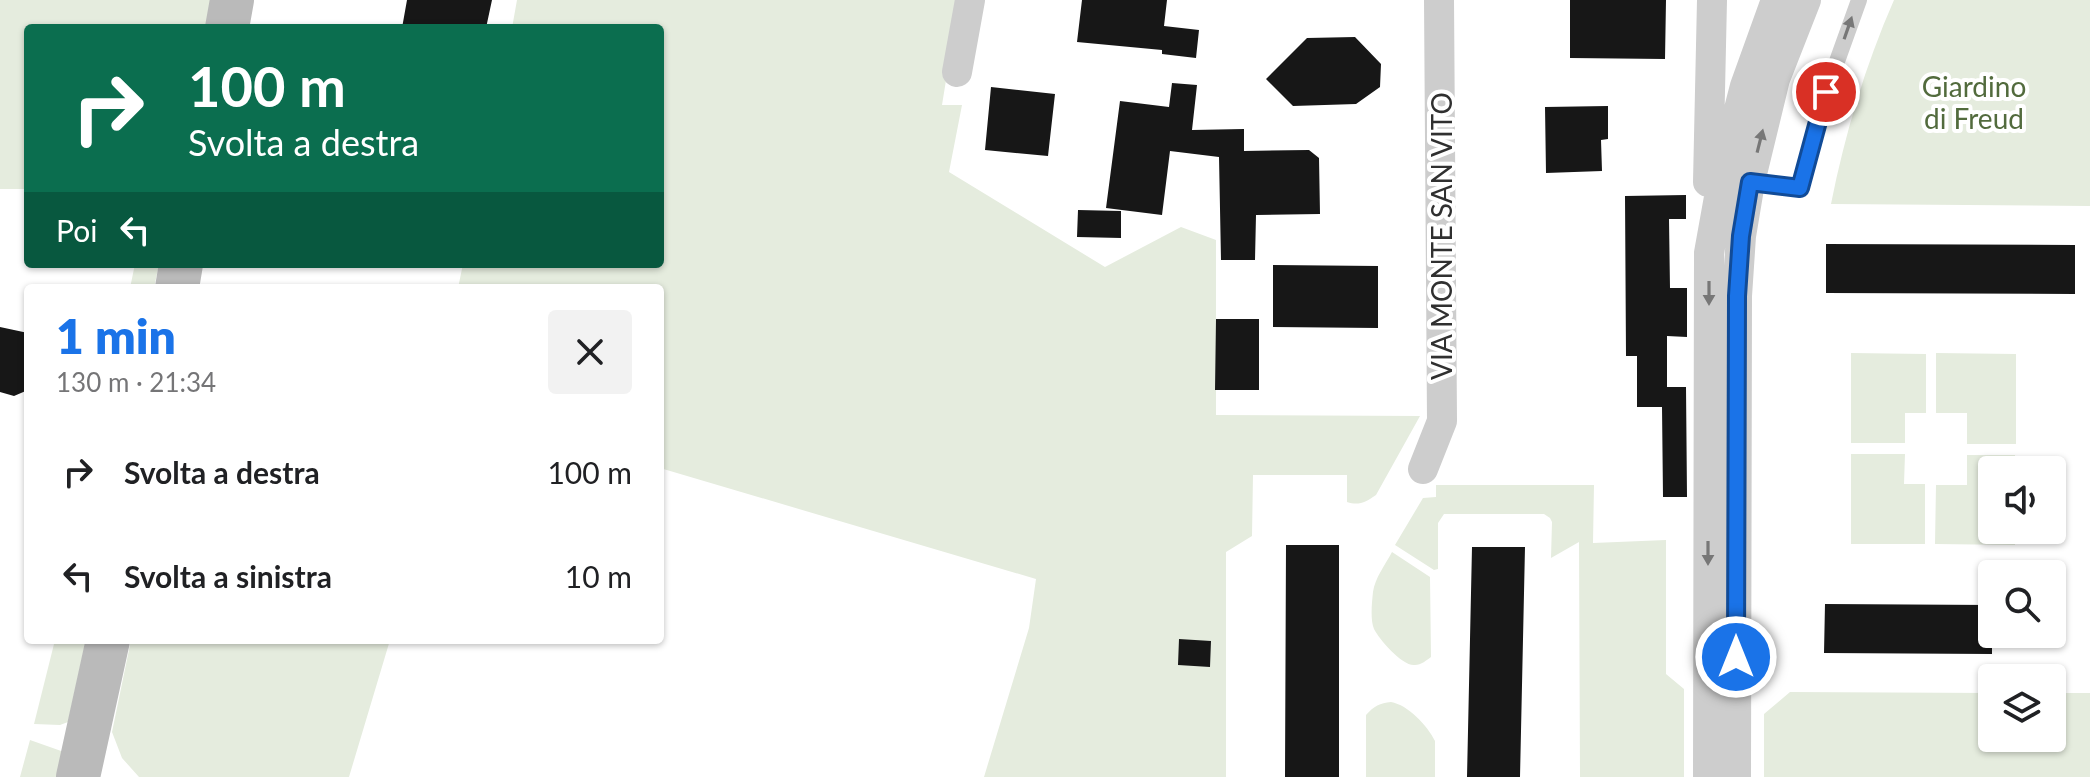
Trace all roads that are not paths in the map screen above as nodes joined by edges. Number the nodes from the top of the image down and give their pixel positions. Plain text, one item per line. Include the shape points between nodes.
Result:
1 (232, 0) edge
2 (970, 0) edge
3 (1439, 0) edge
4 (1712, 0) edge
5 (1776, 0) edge
6 (1806, 0) edge
7 (1859, 0) edge
8 (228, 24) edge
9 (957, 72) dead end
10 (1750, 182) junction
11 (1709, 253) junction
12 (1423, 469) dead end
13 (107, 644) edge
14 (78, 777) edge
15 (1708, 777) edge
16 (1736, 777) edge

1 - 8 main road
2 - 9 street
3 - 12 street, VIA MONTE SAN VITO via 1442,421
4 - 11 street
5 - 11 street via 1745,86
10 -> 6 street via 1775,79
10 -> 7 lane via 1800,188
10 - 16 street via 1737,296
11 -> 15 street
13 - 14 main road

